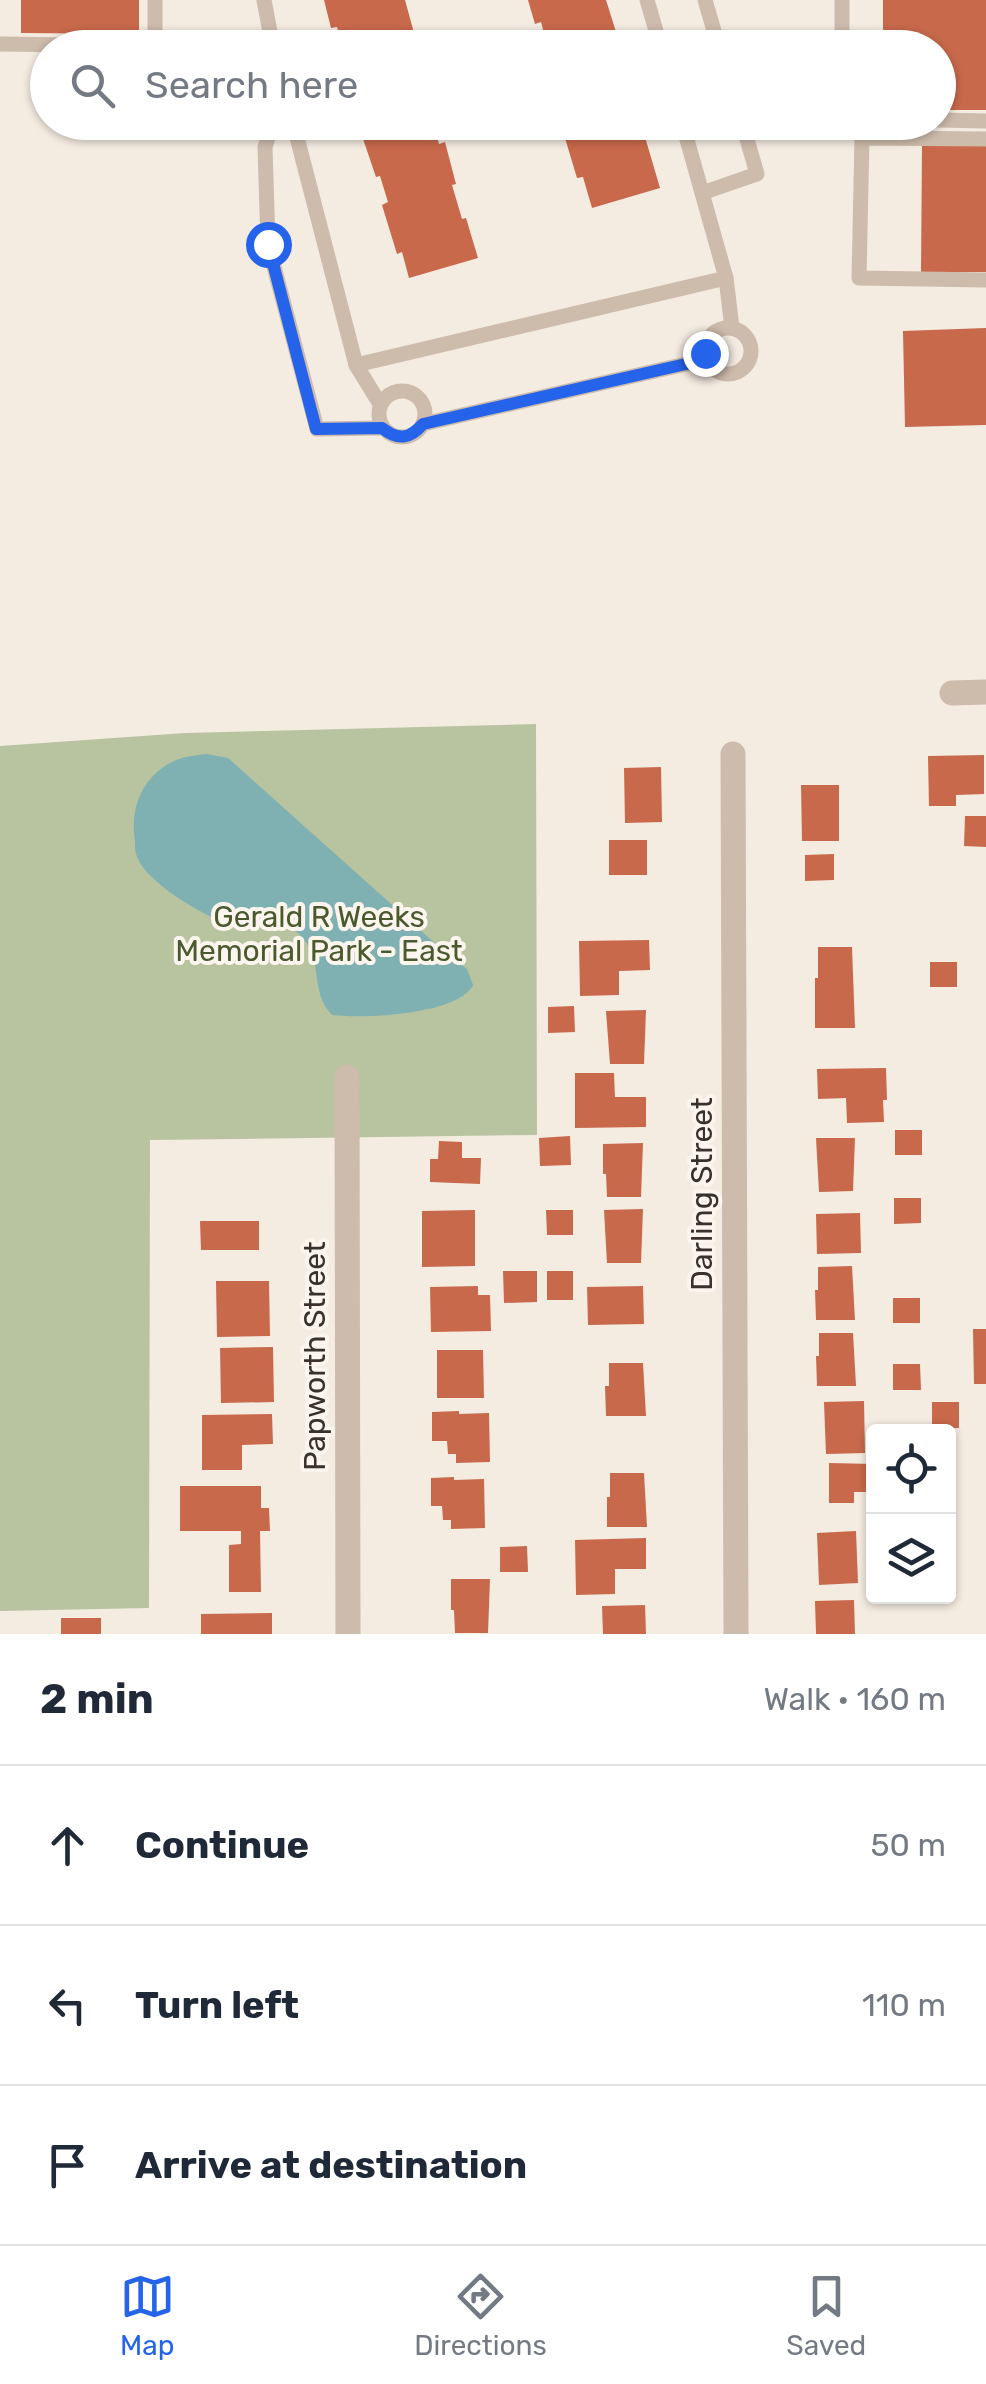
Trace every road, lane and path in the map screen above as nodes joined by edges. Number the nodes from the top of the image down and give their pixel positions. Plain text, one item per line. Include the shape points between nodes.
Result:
1 (155, 0) edge
2 (264, 0) edge
3 (647, 0) edge
4 (705, 0) edge
5 (842, 0) edge
6 (155, 30) edge
7 (270, 30) edge
8 (655, 30) edge
9 (714, 30) edge
10 (842, 30) edge
11 (0, 44) edge
12 (30, 44) edge
13 (956, 120) edge
14 (986, 121) edge
15 (956, 139) edge
16 (986, 139) edge
17 (268, 140) edge
18 (298, 140) edge
19 (687, 140) edge
20 (748, 140) edge
21 (862, 140) edge
22 (702, 194) junction
23 (726, 278) junction
24 (986, 280) edge
25 (732, 328) junction
26 (708, 362) junction
27 (356, 365) junction
28 (380, 404) junction
29 (423, 424) junction
30 (382, 428) junction
31 (952, 692) dead end
32 (986, 692) edge
33 (733, 754) dead end
34 (347, 1077) dead end
35 (348, 1634) edge
36 (736, 1634) edge

1 - 6 lane
2 - 7 lane
3 - 8 lane
4 - 9 lane
5 - 10 lane
11 - 12 lane
13 - 14 lane
15 - 16 lane
17 - 30 lane via 268,244 316,429
18 - 27 lane
19 - 22 lane
20 - 22 lane via 758,174
21 - 24 lane via 859,278
22 - 23 lane
23 - 25 lane
23 - 27 lane
25 - 26 lane via 712,334
25 - 26 lane via 749,339 750,360 725,374
26 - 29 lane
27 - 28 lane
28 - 29 lane via 388,395 412,393 421,400
28 - 30 lane
29 - 30 lane via 404,438
31 - 32 street
33 - 36 street, Darling Street
34 - 35 street, Papworth Street

